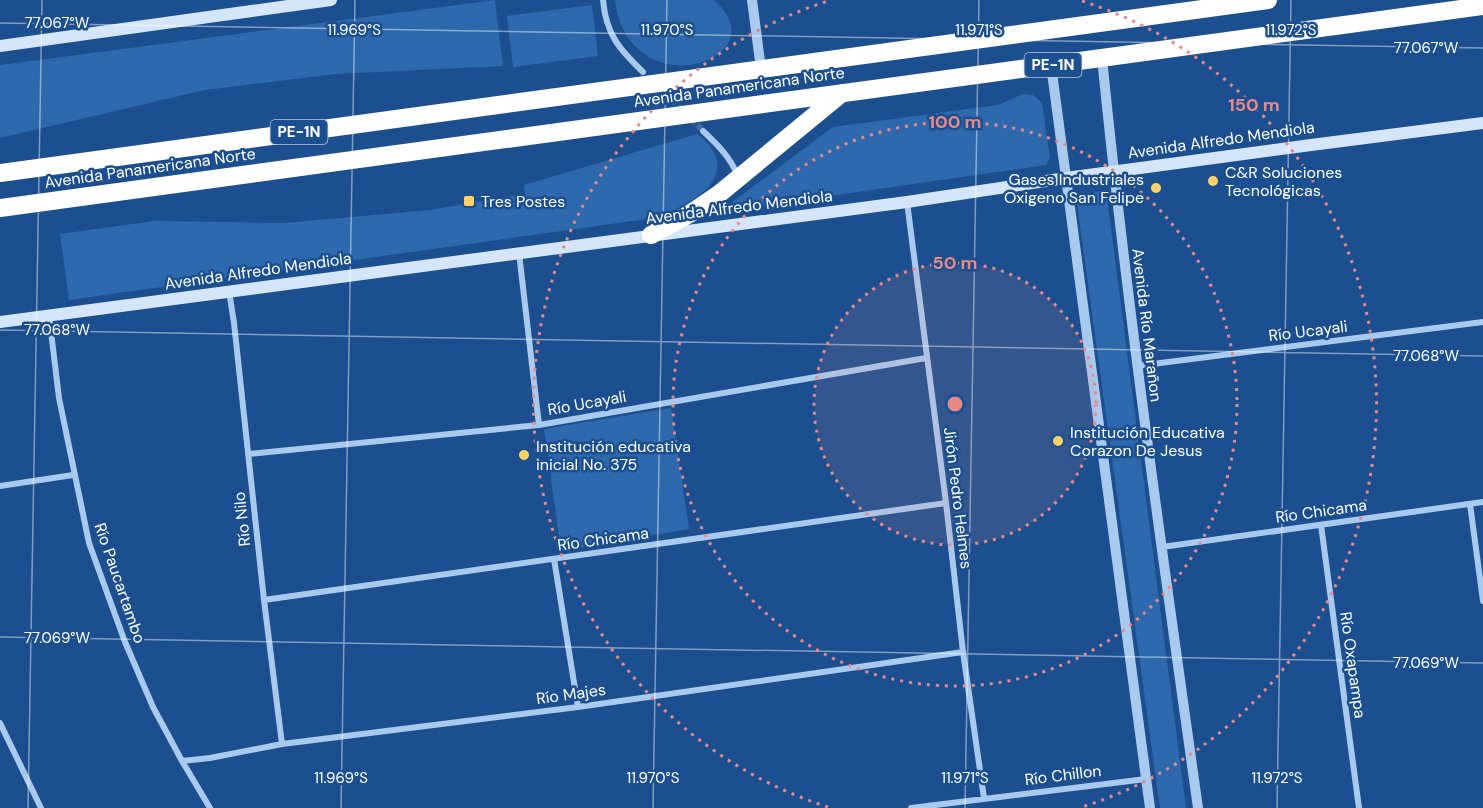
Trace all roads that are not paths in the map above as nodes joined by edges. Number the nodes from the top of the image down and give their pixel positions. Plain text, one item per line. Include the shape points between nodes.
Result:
1 (331, 0) edge
2 (603, 0) edge
3 (752, 0) edge
4 (1268, 0) edge
5 (1483, 6) edge
6 (0, 46) edge
7 (1102, 58) junction
8 (1051, 65) junction
9 (762, 69) junction
10 (643, 72) dead end
11 (842, 93) junction
12 (1483, 123) edge
13 (703, 131) tunnel mouth
14 (1113, 171) junction
15 (0, 173) edge
16 (738, 177) junction
17 (1066, 178) junction
18 (907, 202) junction
19 (0, 208) edge
20 (651, 235) junction
21 (519, 253) junction
22 (229, 291) junction
23 (49, 315) junction
24 (0, 322) edge
25 (1483, 322) edge
26 (926, 358) junction
27 (1137, 366) junction
28 (539, 425) junction
29 (249, 454) junction
30 (74, 475) junction
31 (0, 486) edge
32 (1483, 502) edge
33 (946, 503) junction
34 (1470, 504) junction
35 (1321, 525) junction
36 (1162, 547) junction
37 (554, 559) junction
38 (264, 600) junction
39 (1483, 601) edge
40 (963, 652) junction
41 (578, 707) junction
42 (0, 723) edge
43 (282, 744) junction
44 (182, 761) junction
45 (1146, 779) junction
46 (984, 798) junction
47 (41, 808) edge
48 (210, 808) edge
49 (911, 808) edge
50 (1150, 808) edge
51 (1198, 808) edge
52 (1359, 808) edge

1 - 6 main road
2 - 10 street via 609,30
3 - 9 street
4 - 9 highway, Avenida Panamericana Norte / PE-1N
5 - 7 highway, Avenida Panamericana Norte / PE-1N
7 - 8 highway, Avenida Panamericana Norte / PE-1N
7 - 14 street, Avenida Río Marañon
8 - 11 highway, Avenida Panamericana Norte / PE-1N
8 - 17 street
9 - 15 highway, Avenida Panamericana Norte / PE-1N
11 - 16 highway
11 - 19 highway, Avenida Panamericana Norte / PE-1N
12 - 14 main road, Avenida Alfredo Mendiola
13 - 16 street via 723,150
14 - 17 main road, Avenida Alfredo Mendiola
14 - 27 street, Avenida Río Marañon
16 - 20 highway via 691,213
17 - 18 main road, Avenida Alfredo Mendiola
17 - 45 street
18 - 20 main road, Avenida Alfredo Mendiola
18 - 26 street, Jirón Pedro Helmes
20 - 21 main road, Avenida Alfredo Mendiola
21 - 22 main road, Avenida Alfredo Mendiola
21 - 28 street
22 - 23 main road, Avenida Alfredo Mendiola
22 - 29 street, Río Nilo
23 - 24 main road, Avenida Alfredo Mendiola
23 - 30 street, Río Paucartambo via 58,398
25 - 27 street, Río Ucayali
26 - 28 street, Río Ucayali
26 - 33 street, Jirón Pedro Helmes
27 - 36 street, Avenida Río Marañon
28 - 29 street, Río Ucayali
29 - 38 street, Río Nilo
30 - 31 street
30 - 44 street, Río Paucartambo via 89,543 125,642
32 - 34 street, Río Chicama
33 - 37 street, Río Chicama
33 - 40 street, Jirón Pedro Helmes
34 - 35 street, Río Chicama
34 - 39 street
35 - 36 street, Río Chicama
35 - 52 street, Río Oxapampa
36 - 51 street, Avenida Río Marañon
37 - 38 street, Río Chicama
37 - 41 street
38 - 43 street, Río Nilo
40 - 41 street, Río Majes
40 - 46 street, Jirón Pedro Helmes
41 - 43 street, Río Majes
42 - 47 street
43 - 44 street, Río Majes
44 - 48 street, Río Paucartambo
45 - 46 street, Río Chillon
45 - 50 street
46 - 49 street, Río Chillon

